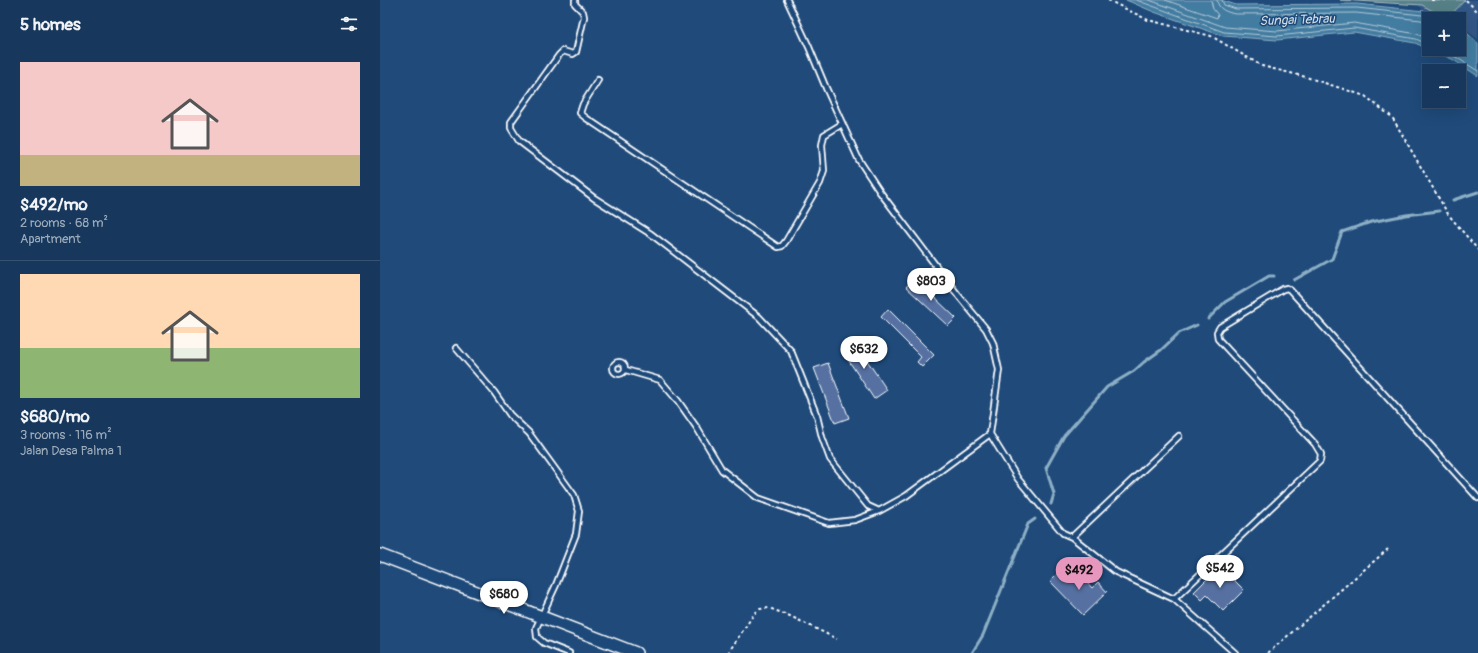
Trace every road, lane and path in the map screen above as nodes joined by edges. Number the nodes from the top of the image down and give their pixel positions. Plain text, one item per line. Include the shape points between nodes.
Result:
1 (575, 0) edge
2 (787, 0) edge
3 (1108, 0) edge
4 (1431, 0) edge
5 (1446, 0) edge
6 (1466, 0) edge
7 (1478, 12) edge
8 (598, 80) dead end
9 (842, 124) junction
10 (1478, 250) edge
11 (456, 348) dead end
12 (626, 370) dead end
13 (990, 434) junction
14 (1179, 436) dead end
15 (1478, 498) edge
16 (878, 511) junction
17 (1072, 537) junction
18 (1388, 549) dead end
19 (380, 555) edge
20 (1174, 599) junction
21 (541, 617) junction
22 (837, 639) dead end
23 (569, 653) edge
24 (636, 653) edge
25 (728, 653) edge
26 (1235, 653) edge
27 (1268, 653) edge

1 - 16 lane via 584,16 576,52 573,54 563,51 559,55 512,122 511,128 519,140 588,193 651,234 759,317 791,351 817,416 830,459 868,506
2 - 9 lane
3 - 10 path via 1148,20 1211,36 1262,66 1365,96 1392,117 1448,214
4 - 5 path
6 - 7 path
8 - 9 lane via 580,113 778,247 786,241 820,183 824,171 824,135
9 - 13 lane via 858,160 986,330 993,344 999,370
11 - 21 lane via 510,415 529,434 574,495 579,512 576,534
12 - 16 lane via 660,380 697,428 722,470 758,498 829,523 855,520
13 - 16 lane via 906,496
13 - 17 lane via 1018,479 1063,533
14 - 17 lane
15 - 20 lane via 1290,290 1283,289 1220,327 1217,332 1218,339 1315,444 1321,454 1320,460
17 - 20 lane via 1116,572
18 - 27 path
19 - 21 street
20 - 26 lane
21 - 23 lane via 536,628 537,637 544,643
21 - 24 street
22 - 25 path via 790,616 769,608 760,609

